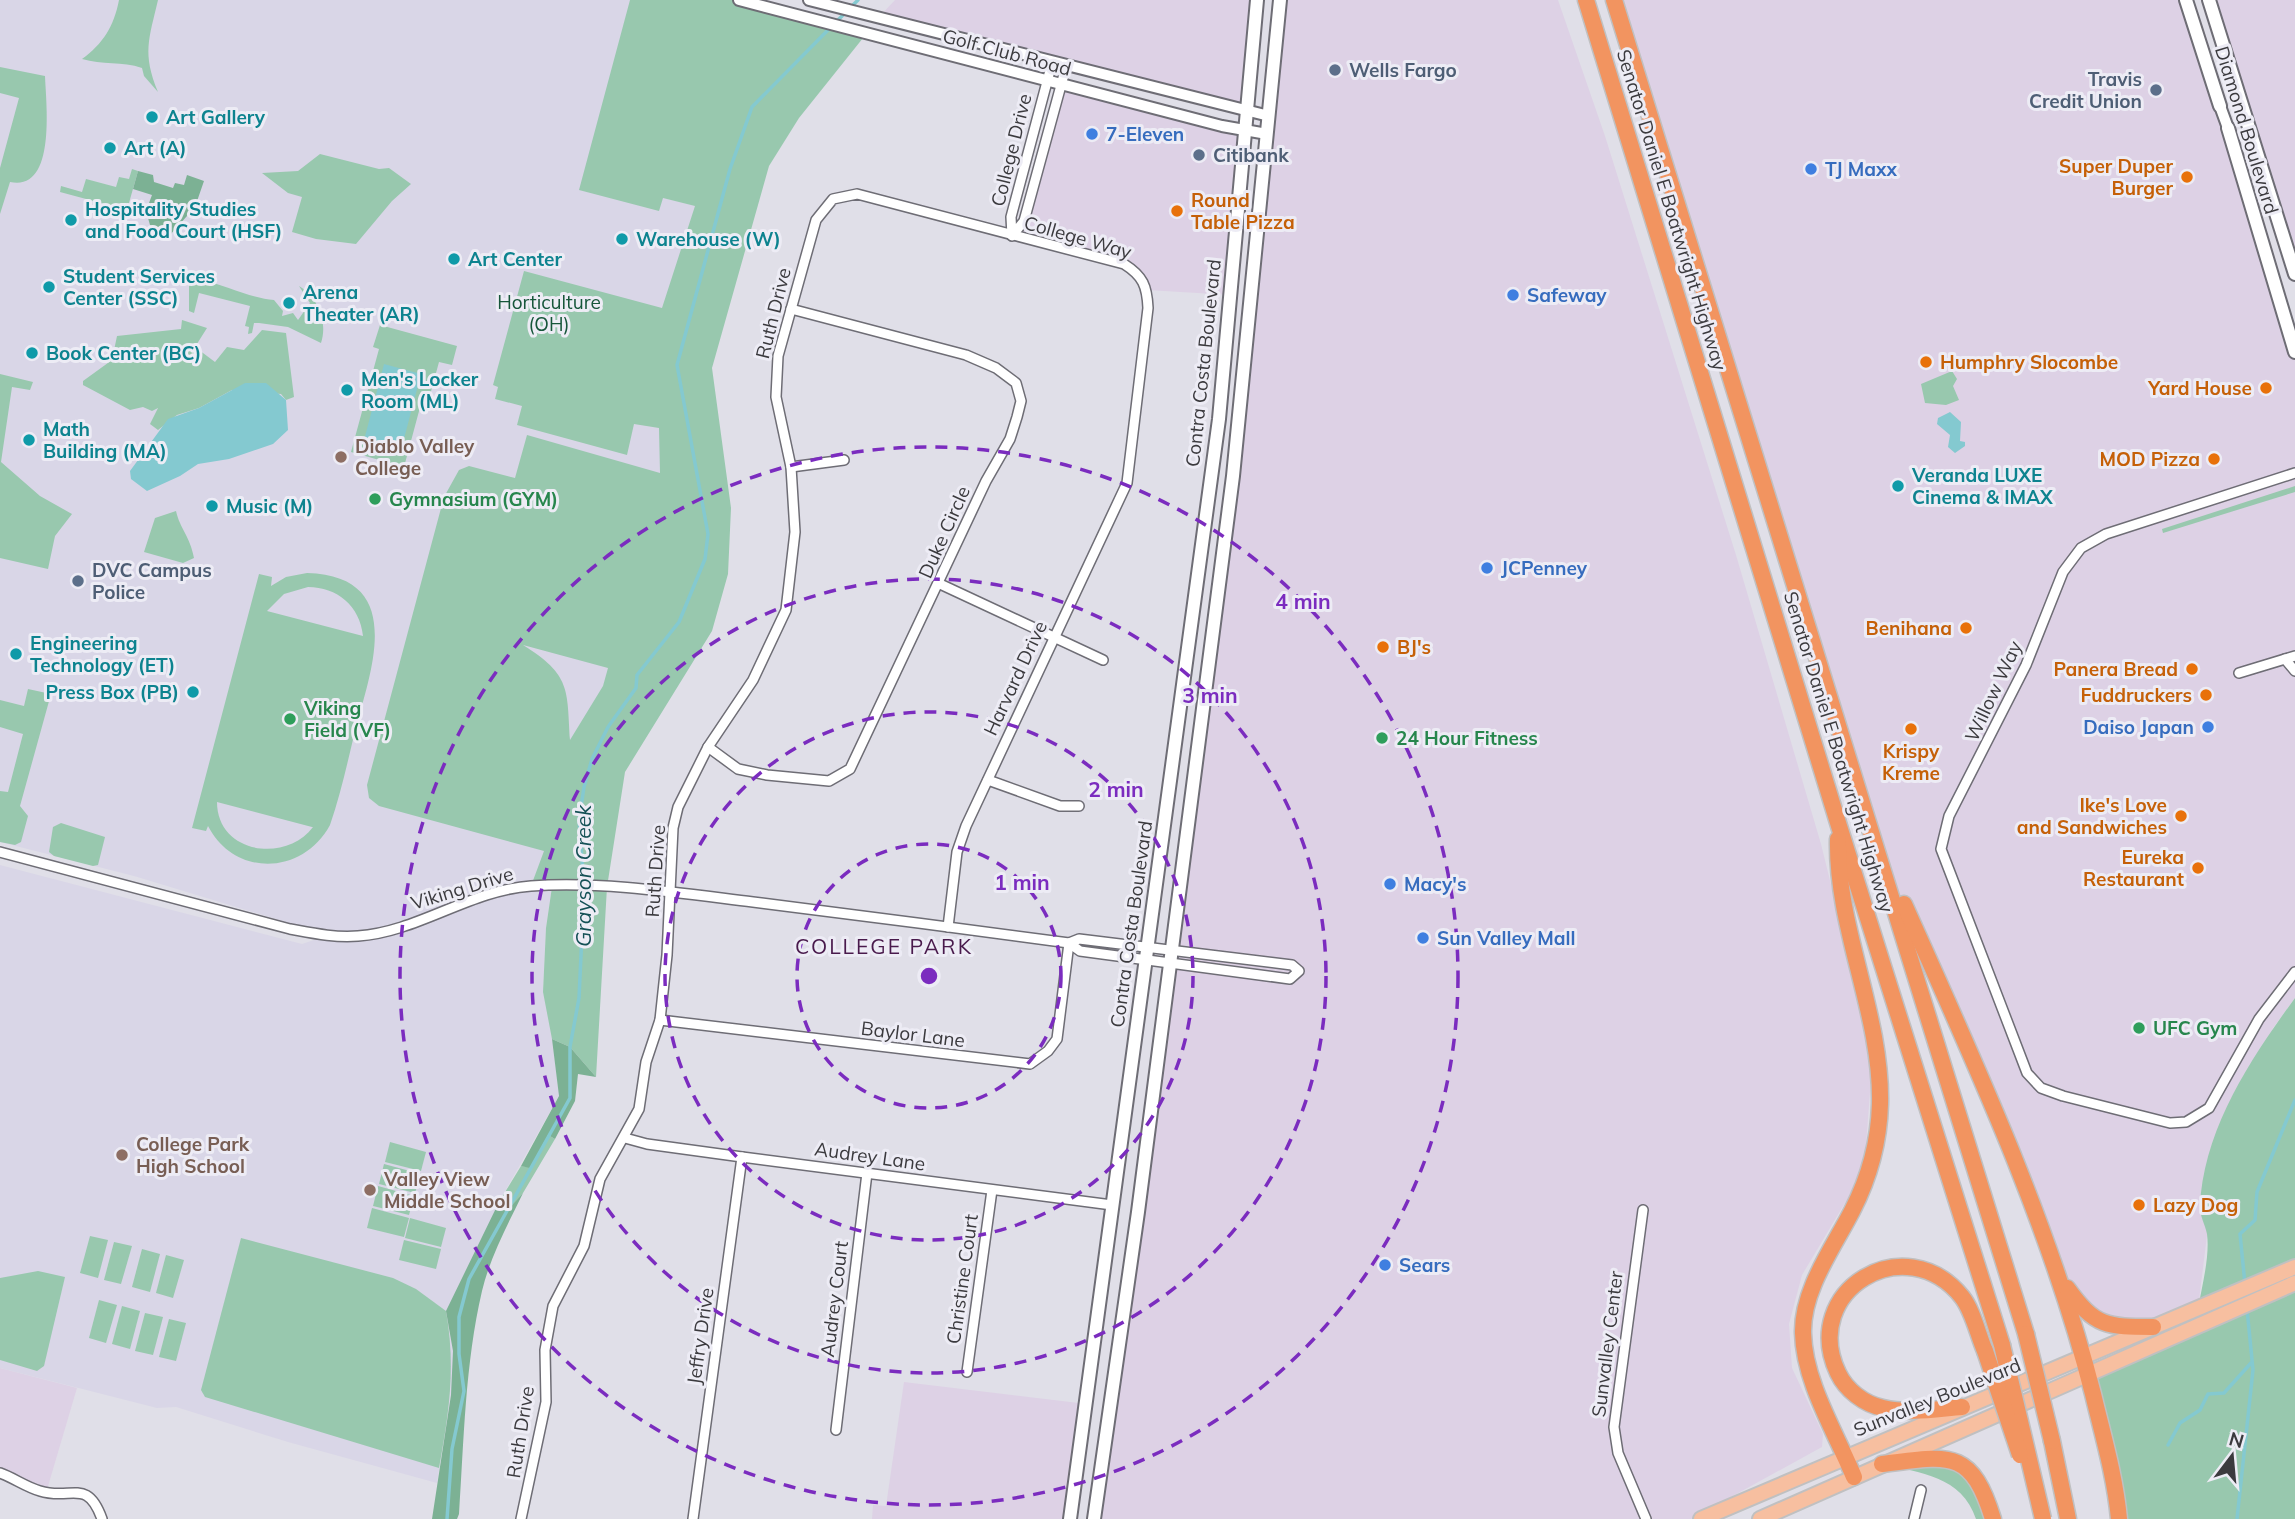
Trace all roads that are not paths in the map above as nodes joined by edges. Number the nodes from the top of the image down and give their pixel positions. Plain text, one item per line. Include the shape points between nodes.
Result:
1 (739, 0) edge
2 (809, 0) edge
3 (1257, 0) edge
4 (1280, 0) edge
5 (1586, 0) edge
6 (1614, 0) edge
7 (2186, 0) edge
8 (2209, 0) edge
9 (1052, 63) junction
10 (1066, 67) junction
11 (1047, 80) junction
12 (1062, 84) junction
13 (2220, 106) joint
14 (1247, 112) junction
15 (1269, 116) junction
16 (2228, 128) joint
17 (1245, 131) junction
18 (1267, 134) junction
19 (833, 199) joint
20 (1012, 236) junction
21 (2295, 274) edge
22 (791, 309) junction
23 (2295, 352) edge
24 (1131, 450) joint
25 (844, 460) dead end
26 (790, 467) junction
27 (2295, 474) edge
28 (940, 584) junction
29 (1053, 638) junction
30 (2290, 657) edge
31 (1103, 660) dead end
32 (2295, 671) edge
33 (2239, 673) dead end
34 (708, 747) junction
35 (988, 780) junction
36 (1079, 806) dead end
37 (1839, 826) junction
38 (1877, 844) junction
39 (0, 852) edge
40 (670, 892) junction
41 (948, 927) junction
42 (1069, 943) junction
43 (1170, 948) junction
44 (1146, 953) junction
45 (1168, 963) junction
46 (2295, 972) edge
47 (660, 1020) junction
48 (625, 1138) junction
49 (741, 1157) junction
50 (867, 1173) junction
51 (992, 1190) junction
52 (1112, 1205) junction
53 (1643, 1210) dead end
54 (2295, 1267) edge
55 (2061, 1279) junction
56 (2295, 1283) edge
57 (2153, 1327) junction
58 (2083, 1357) junction
59 (967, 1372) dead end
60 (2088, 1374) junction
61 (1962, 1407) junction
62 (836, 1430) dead end
63 (1845, 1455) junction
64 (1882, 1464) junction
65 (0, 1473) edge
66 (1854, 1477) junction
67 (1921, 1490) dead end
68 (522, 1518) edge
69 (102, 1519) edge
70 (535, 1519) edge
71 (693, 1519) edge
72 (1070, 1519) edge
73 (1094, 1519) edge
74 (1646, 1519) edge
75 (1700, 1519) edge
76 (1760, 1519) edge
77 (1914, 1519) edge
78 (1993, 1519) edge
79 (2042, 1519) edge
80 (2068, 1519) edge
81 (2119, 1519) edge

1 - 11 street, Golf Club Road
2 - 9 street, Golf Club Road
3 - 14 main road, Contra Costa Boulevard
4 - 15 main road
5 - 37 highway, Senator Daniel E Boatwright Highway
6 - 38 highway, Senator Daniel E Boatwright Highway
7 - 13 main road, Diamond Boulevard
8 - 21 main road, Diamond Boulevard
9 - 10 street, Golf Club Road
9 - 11 street, College Drive
10 - 12 street, College Drive
10 - 14 street, Golf Club Road
11 - 12 street, Golf Club Road
11 - 20 street, College Drive via 1011,217
12 - 17 street, Golf Club Road
12 - 20 street, College Drive via 1024,221
13 - 16 street, Diamond Boulevard
14 - 15 street, Golf Club Road
14 - 17 main road, Contra Costa Boulevard
15 - 18 main road
16 - 23 main road, Diamond Boulevard
17 - 18 street, Golf Club Road
17 - 44 main road, Contra Costa Boulevard via 1219,419
18 - 43 main road via 1237,436
19 - 20 street, College Way via 857,194
19 - 22 street, Ruth Drive via 816,220
20 - 24 street, College Way via 1124,264 1143,279 1148,308
22 - 26 street, Ruth Drive via 776,377
22 - 28 street, Duke Circle via 965,355 996,368 1016,383 1021,401 1010,439
24 - 29 street, Harvard Drive via 1127,483
25 - 26 street
26 - 34 street, Ruth Drive via 795,532 786,610 753,680
27 - 46 street, Willow Way via 2106,534 2081,548 2063,572 2026,665 1942,833 1942,856 2022,1063 2033,1081 2063,1096 2170,1123 2186,1122 2209,1108 2259,1019
28 - 29 street
28 - 34 street, Duke Circle via 850,769 829,781 767,775 738,769
29 - 31 street
29 - 35 street, Harvard Drive
30 - 32 street
30 - 33 street
34 - 40 street, Ruth Drive via 678,807
35 - 36 street via 1060,806
35 - 41 street, Harvard Drive via 957,852
37 - 63 highway via 1838,869 1871,1021 1880,1106 1867,1177 1820,1270 1803,1330 1812,1378
37 - 79 highway, Senator Daniel E Boatwright Highway, bridge via 2003,1345
38 - 55 highway via 1954,1017
38 - 80 highway, Senator Daniel E Boatwright Highway, bridge via 2026,1334
39 - 40 street, Viking Drive via 290,929 330,935 359,936 393,928 499,891 531,886
40 - 41 street, Viking Drive
40 - 47 street, Ruth Drive
41 - 42 street, Viking Drive
42 - 44 street, Viking Drive via 1079,939
42 - 47 street, Baylor Lane via 1057,1039 1030,1063
43 - 44 street, Viking Drive
43 - 45 main road
43 - 45 street via 1292,965 1299,971 1290,979
44 - 45 street, Viking Drive
44 - 52 main road, Contra Costa Boulevard
45 - 73 main road
47 - 48 street, Ruth Drive via 646,1062 639,1109
48 - 49 street, Audrey Lane
48 - 68 street, Ruth Drive via 600,1179 584,1246 553,1306 545,1350 546,1402
49 - 50 street, Audrey Lane
49 - 71 street, Jeffry Drive
50 - 51 street, Audrey Lane
50 - 62 street, Audrey Court
51 - 52 street, Audrey Lane
51 - 59 street, Christine Court
52 - 72 main road, Contra Costa Boulevard
53 - 74 street, Sunvalley Center via 1614,1427 1618,1453
54 - 57 main road, Sunvalley Boulevard
55 - 57 highway via 2094,1321 2109,1327
55 - 58 highway
56 - 60 main road, Sunvalley Boulevard
57 - 58 main road, Sunvalley Boulevard
58 - 60 highway
58 - 61 main road, Sunvalley Boulevard
60 - 64 main road, Sunvalley Boulevard
60 - 81 highway via 2115,1482
61 - 63 main road, Sunvalley Boulevard
61 - 79 highway, bridge via 1908,1412 1870,1404 1852,1392 1832,1360 1829,1341 1834,1314 1849,1288 1889,1268 1926,1270 1964,1300
63 - 66 highway
63 - 75 main road, Sunvalley Boulevard
64 - 66 main road, Sunvalley Boulevard
64 - 78 highway via 1938,1458 1954,1461 1978,1477
65 - 69 street via 38,1491 85,1494 96,1503
66 - 76 main road, Sunvalley Boulevard
67 - 77 street
68 - 70 street

